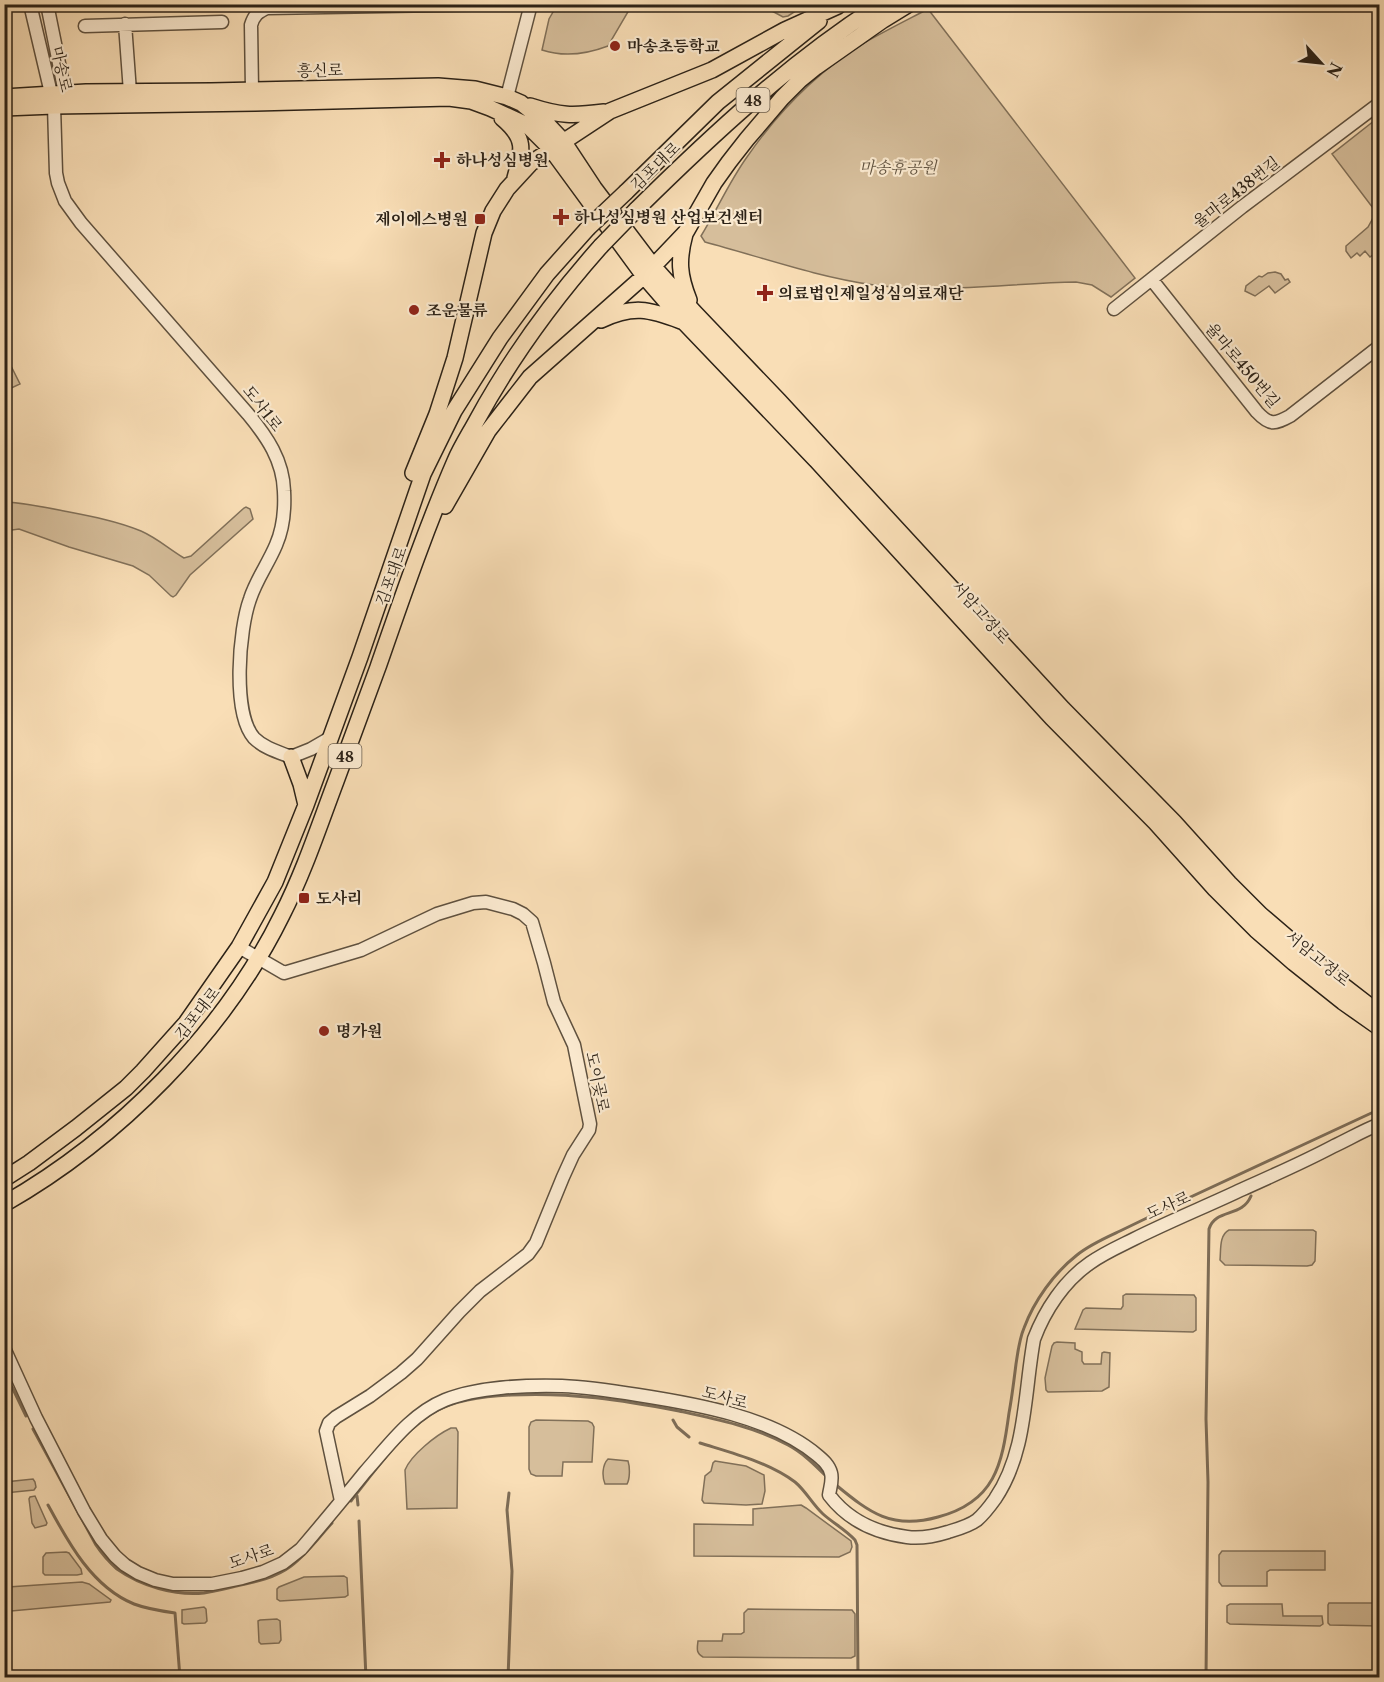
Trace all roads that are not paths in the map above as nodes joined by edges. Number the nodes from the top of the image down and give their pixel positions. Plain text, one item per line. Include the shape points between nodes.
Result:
1 (30, 4) edge
2 (47, 4) edge
3 (501, 4) edge
4 (531, 4) edge
5 (881, 4) edge
6 (909, 4) edge
7 (301, 5) edge
8 (406, 5) edge
9 (839, 5) edge
10 (371, 6) edge
11 (222, 22) dead end
12 (125, 24) junction
13 (85, 26) dead end
14 (252, 90) junction
15 (130, 92) junction
16 (4, 97) edge
17 (57, 98) junction
18 (514, 100) junction
19 (1380, 103) edge
20 (4, 108) edge
21 (490, 108) junction
22 (610, 111) junction
23 (557, 145) junction
24 (515, 180) junction
25 (588, 191) joint
26 (686, 232) junction
27 (649, 271) junction
28 (1152, 280) junction
29 (1114, 309) dead end
30 (688, 316) junction
31 (587, 326) junction
32 (1380, 346) edge
33 (397, 549) junction
34 (418, 553) junction
35 (330, 738) junction
36 (291, 757) junction
37 (306, 805) junction
38 (239, 947) junction
39 (258, 958) junction
40 (1380, 1014) edge
41 (1380, 1028) edge
42 (1380, 1124) edge
43 (4, 1179) edge
44 (4, 1203) edge
45 (4, 1348) edge
46 (341, 1501) junction

1 - 17 street, 마송로
2 - 17 street, 마송로
3 - 8 street
4 - 18 street
5 - 34 main road, 김포대로 / 48, bridge via 748,104 692,154 568,282 500,377 456,458
6 - 26 main road via 800,80 729,162
7 - 10 street
7 - 14 street via 267,8 254,17
8 - 10 street
9 - 22 main road via 712,70
9 - 33 main road, 김포대로 / 48, bridge via 718,102 588,228 547,274 454,411 423,474
11 - 12 street
12 - 13 street
12 - 15 street
14 - 15 main road, 흥신로
14 - 18 main road, 흥신로 via 438,86 475,89
15 - 17 main road, 흥신로
16 - 17 main road, 흥신로
17 - 20 main road, 흥신로
17 - 21 main road, 흥신로 via 255,103 449,98
17 - 36 street, 도사1로 via 56,173 65,201 241,405 278,459 284,490 283,518 246,613 240,690 243,717 250,732 268,747
18 - 22 main road via 567,116
18 - 23 main road, 흥신로 via 547,124
19 - 28 street, 율마로438번길
21 - 23 main road, 흥신로
21 - 24 main road via 511,125 520,139 521,158
22 - 23 main road
23 - 24 main road
23 - 25 main road, 흥신로
24 - 33 main road via 484,233 455,358 410,482
25 - 27 main road, 서암고정로
26 - 27 main road
26 - 30 main road via 680,271
27 - 30 main road, 서암고정로
27 - 31 main road
28 - 29 street, 율마로438번길
28 - 32 street, 율마로450번길 via 1266,421 1277,423 1290,416
30 - 31 main road via 633,309
30 - 40 main road, 서암고정로 via 779,401 1229,884
30 - 41 main road, 서암고정로 via 1052,718 1215,889 1294,963
31 - 34 main road via 530,377 488,431
33 - 35 main road, 김포대로 / 48
34 - 39 main road, 김포대로 / 48 via 299,878
35 - 36 street
35 - 37 main road, 김포대로 / 48
36 - 37 main road
37 - 38 main road, 김포대로 / 48 via 275,882
38 - 39 street, 도이곶로
38 - 43 main road, 김포대로 / 48 via 186,1023 126,1088
39 - 44 main road, 김포대로 / 48 via 200,1040 136,1106 62,1167
39 - 46 street, 도이곶로 via 284,972 361,950 405,928 473,903 486,902 523,914 532,922 554,1002 574,1045 590,1124 528,1254 480,1291 401,1373 329,1424 326,1431
42 - 46 street, 도사로 via 1168,1222 1089,1263 1076,1275 1053,1303 1034,1339 1018,1446 1008,1475 980,1518 954,1531 911,1538 888,1534 854,1520 829,1495 831,1473 822,1459 784,1434 756,1422 660,1398 562,1386 469,1393 429,1406 395,1437
45 - 46 street, 도사로 via 36,1418 101,1539 114,1556 138,1573 193,1586 263,1572 301,1549

